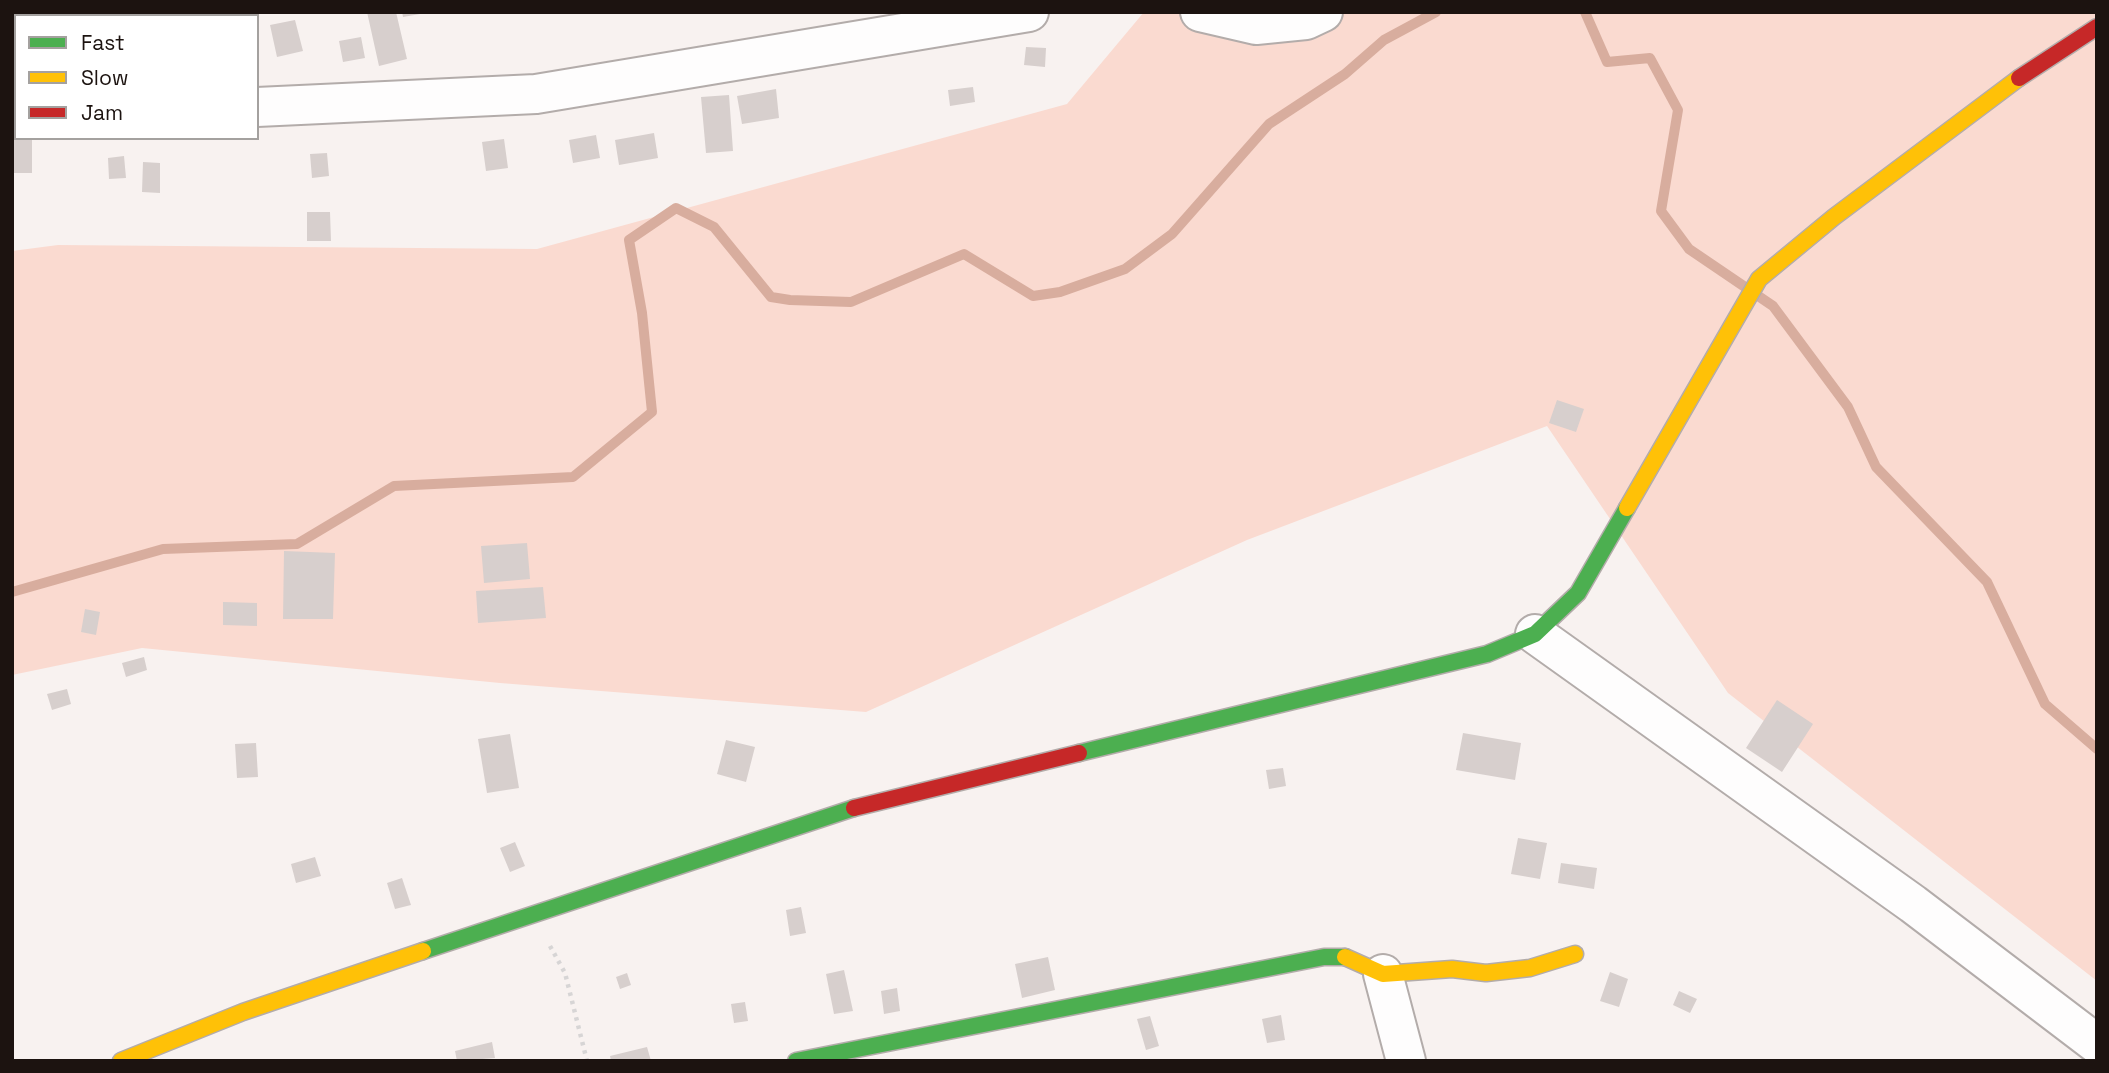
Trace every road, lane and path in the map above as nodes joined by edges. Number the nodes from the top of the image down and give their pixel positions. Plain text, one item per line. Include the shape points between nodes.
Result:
1 (1029, 12) edge
2 (1200, 12) edge
3 (1323, 12) edge
4 (2097, 27) edge
5 (259, 107) edge
6 (1535, 634) junction
7 (532, 912) junction
8 (1575, 954) dead end
9 (1383, 974) junction
10 (2097, 1044) edge
11 (121, 1061) edge
12 (587, 1061) edge
13 (796, 1061) edge
14 (1406, 1061) edge

1 - 5 street via 537,94
2 - 3 street via 1256,25 1306,20
4 - 6 street via 1834,216 1759,279 1578,593
6 - 7 street via 1487,654 828,814
6 - 10 street via 1902,896
7 - 11 street via 243,1012
7 - 12 path via 565,973
8 - 9 street via 1530,968 1486,973 1452,969
9 - 13 street via 1347,957 1324,957
9 - 14 street

